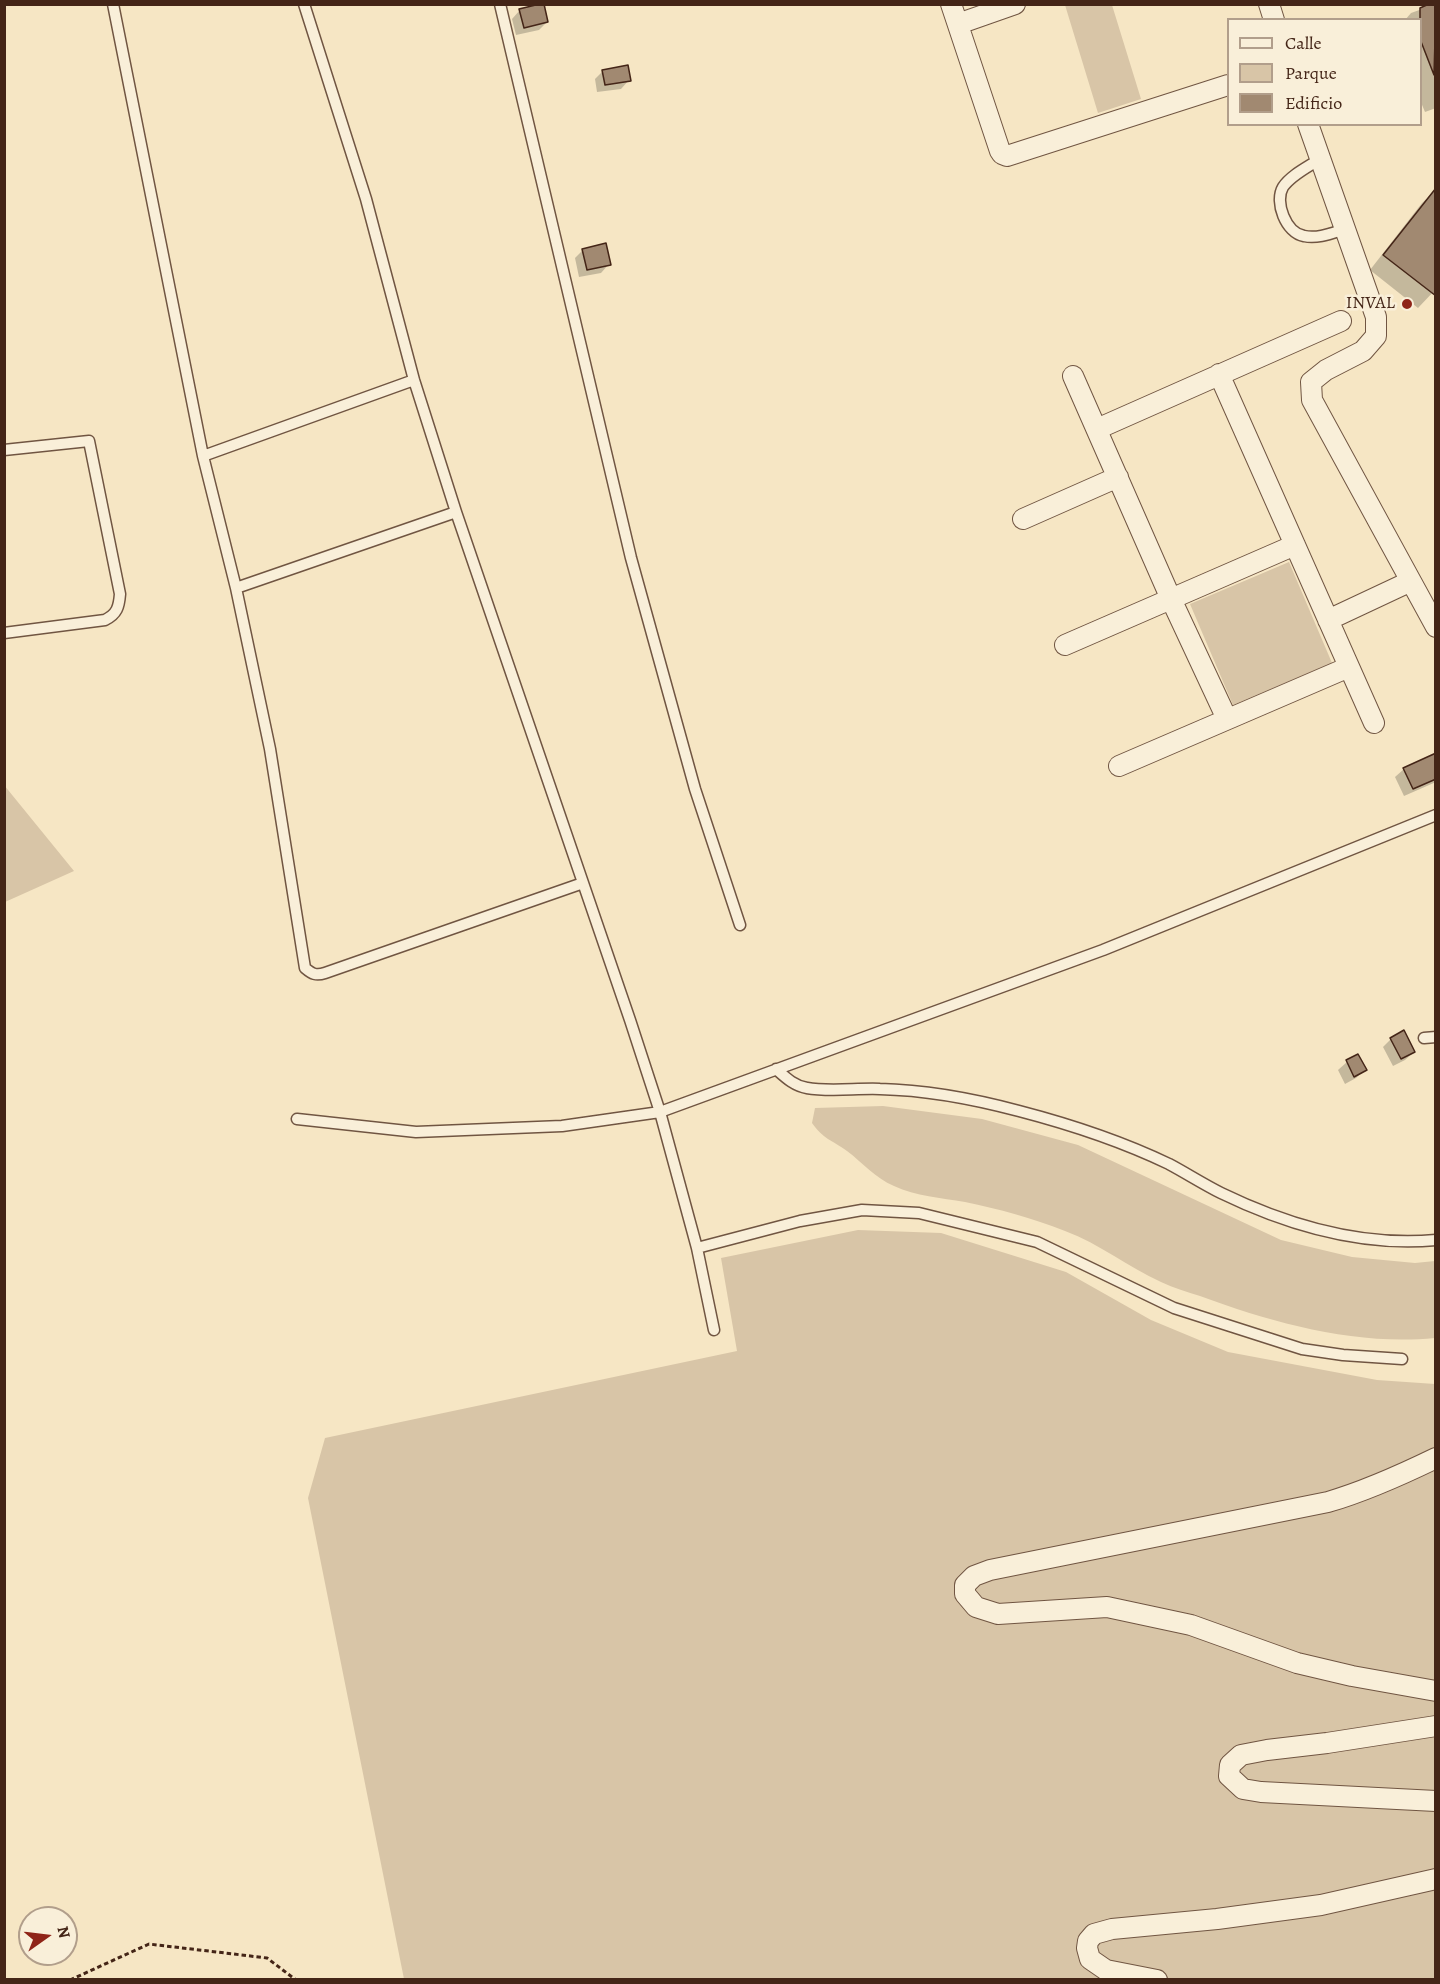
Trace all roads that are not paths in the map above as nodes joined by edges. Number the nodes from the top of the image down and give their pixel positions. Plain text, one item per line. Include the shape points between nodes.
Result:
1 (113, 4) edge
2 (304, 4) edge
3 (500, 4) edge
4 (951, 4) edge
5 (1014, 4) edge
6 (958, 24) junction
7 (1227, 85) edge
8 (1309, 126) edge
9 (1320, 159) junction
10 (1345, 229) junction
11 (1341, 321) dead end
12 (1219, 374) junction
13 (1073, 376) dead end
14 (414, 380) junction
15 (1097, 429) junction
16 (4, 450) edge
17 (203, 456) junction
18 (1118, 477) junction
19 (456, 512) junction
20 (1023, 519) dead end
21 (1295, 545) junction
22 (1409, 582) junction
23 (236, 588) junction
24 (1171, 599) junction
25 (1328, 620) junction
26 (1436, 627) edge
27 (4, 633) edge
28 (1065, 645) dead end
29 (1349, 667) junction
30 (1227, 719) junction
31 (1374, 723) dead end
32 (1119, 766) dead end
33 (1436, 815) edge
34 (583, 883) junction
35 (740, 925) dead end
36 (776, 1070) junction
37 (660, 1112) junction
38 (297, 1119) dead end
39 (1436, 1240) edge
40 (697, 1248) junction
41 (714, 1330) dead end
42 (1402, 1359) dead end
43 (1436, 1458) edge
44 (1436, 1691) edge
45 (1436, 1726) edge
46 (1436, 1801) edge
47 (1436, 1879) edge
48 (1157, 1980) edge

1 - 17 lane
2 - 14 lane via 366,199
3 - 35 lane via 634,569 695,789
4 - 6 street
5 - 6 street
6 - 7 street via 1000,151 1007,156
8 - 9 street
9 - 10 street
9 - 10 lane via 1284,186 1279,196 1281,211 1300,236
10 - 22 street via 1376,317 1376,336 1363,351 1311,382 1312,400
11 - 12 street
12 - 15 street
12 - 21 street
13 - 15 street
14 - 17 lane
14 - 19 lane
15 - 18 street
16 - 27 lane via 89,441 120,594 119,607 105,620
17 - 23 lane
18 - 20 street
18 - 24 street
19 - 23 lane
19 - 34 lane
21 - 24 street
21 - 25 street
22 - 25 street
22 - 26 street
23 - 34 lane via 270,749 303,959 311,974 325,973
24 - 28 street
24 - 30 street
25 - 29 street
29 - 30 street
29 - 31 street
30 - 32 street
33 - 36 lane via 1103,950
34 - 37 lane
36 - 37 lane
36 - 39 lane via 791,1083 806,1088 943,1094 1019,1111 1110,1140 1271,1215 1339,1235 1389,1242
37 - 38 lane via 562,1126 416,1131
37 - 40 lane
40 - 41 lane
40 - 42 lane via 800,1221 862,1210 920,1213 1037,1242 1174,1308 1302,1349
43 - 44 street via 1328,1502 990,1570 974,1576 965,1585 965,1594 976,1607 998,1614 1107,1607 1191,1625 1297,1663
45 - 46 street via 1267,1750 1241,1755 1230,1765 1230,1776 1243,1789
47 - 48 street via 1321,1905 1112,1929 1094,1934 1088,1941 1090,1959 1106,1970

